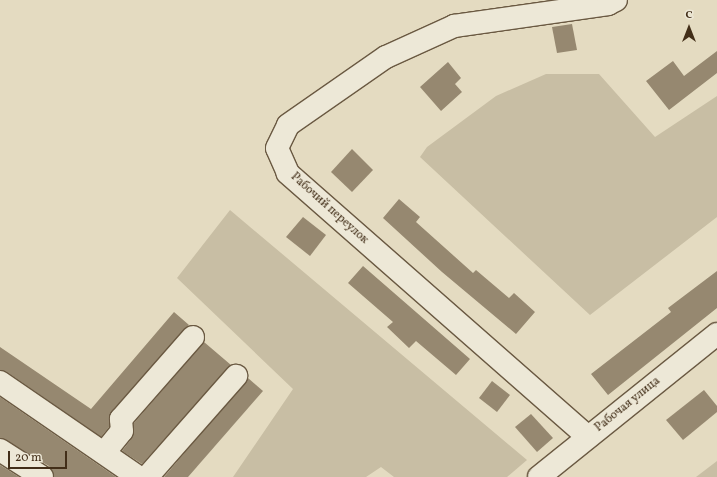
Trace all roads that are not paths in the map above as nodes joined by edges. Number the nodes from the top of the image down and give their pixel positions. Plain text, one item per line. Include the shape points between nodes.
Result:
1 (616, 0) edge
2 (717, 334) edge
3 (193, 337) dead end
4 (236, 376) dead end
5 (0, 382) edge
6 (588, 438) junction
7 (0, 450) edge
8 (104, 453) junction
9 (42, 477) edge
10 (138, 477) edge
11 (147, 477) edge
12 (539, 477) edge

1 - 6 street, Рабочий переулок via 608,4 454,26 386,57 360,75 288,125 278,148 288,173
2 - 6 street, Рабочая улица
3 - 8 street via 122,419 122,431
4 - 11 street
5 - 8 street
6 - 12 street, Рабочая улица
7 - 9 street
8 - 10 street

